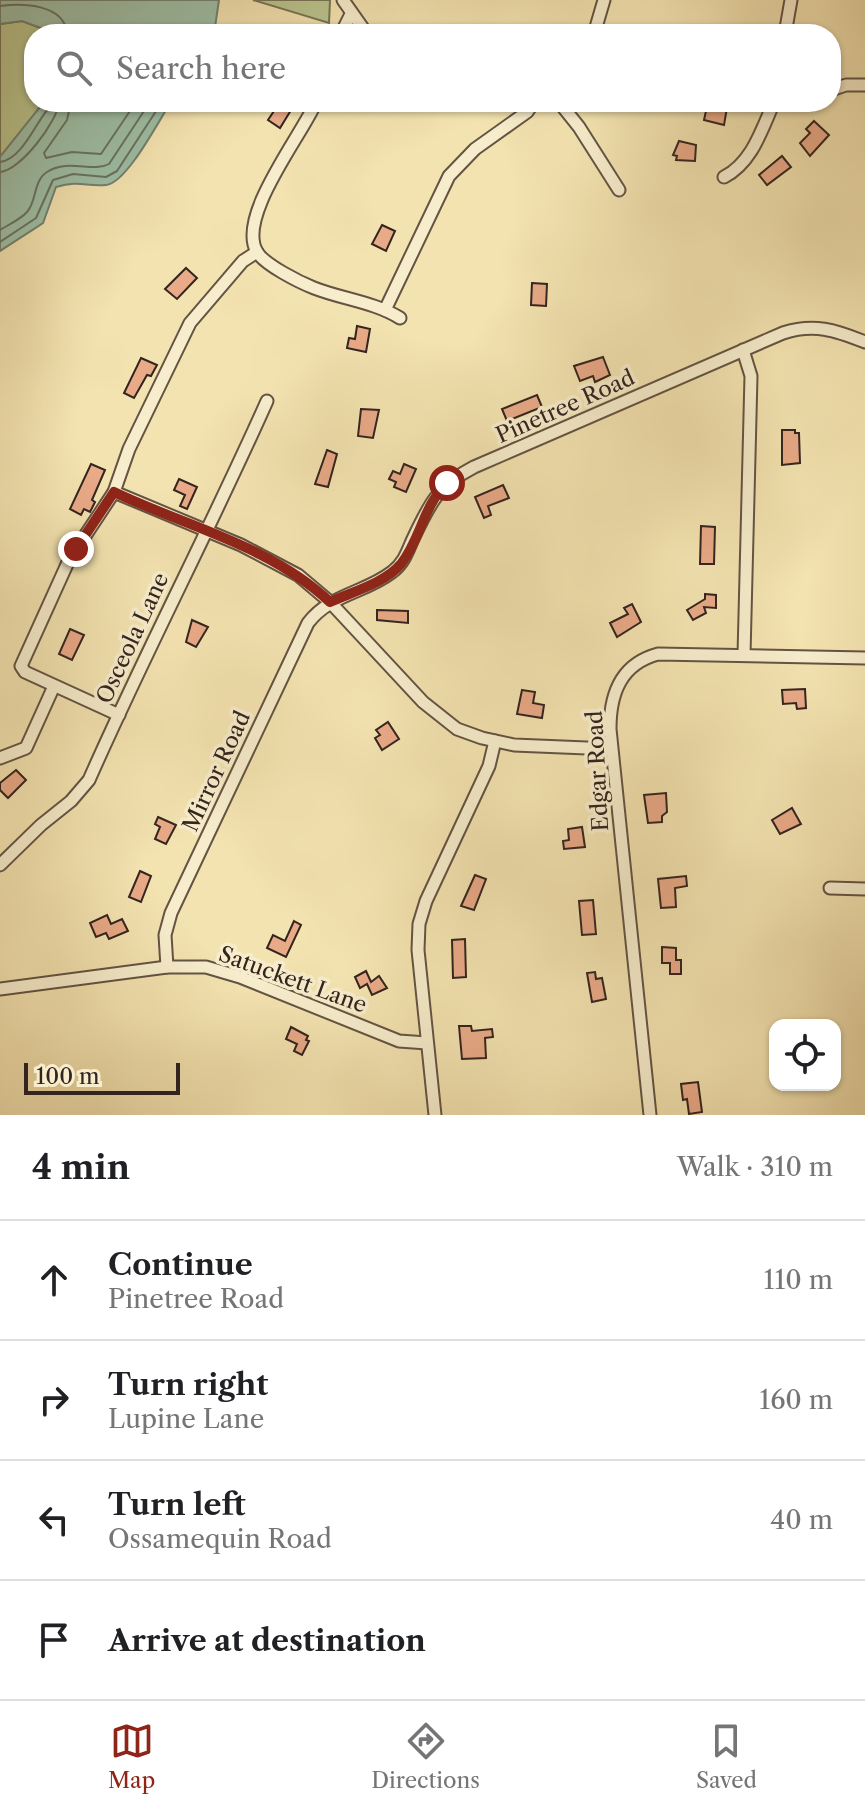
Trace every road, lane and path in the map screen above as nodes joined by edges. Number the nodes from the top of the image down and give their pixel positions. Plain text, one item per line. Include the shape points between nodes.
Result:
1 (343, 0) edge
2 (604, 0) edge
3 (791, 0) edge
4 (351, 14) junction
5 (346, 24) edge
6 (359, 24) edge
7 (597, 24) edge
8 (787, 24) edge
9 (865, 85) edge
10 (841, 87) edge
11 (310, 112) edge
12 (527, 112) edge
13 (567, 112) edge
14 (769, 112) edge
15 (724, 177) dead end
16 (619, 190) dead end
17 (257, 252) junction
18 (385, 310) junction
19 (400, 318) dead end
20 (865, 342) edge
21 (743, 350) junction
22 (267, 401) dead end
23 (114, 492) junction
24 (208, 530) junction
25 (330, 602) junction
26 (744, 655) junction
27 (865, 658) edge
28 (54, 686) junction
29 (119, 715) junction
30 (495, 741) junction
31 (611, 749) junction
32 (0, 758) edge
33 (0, 865) edge
34 (830, 888) dead end
35 (865, 889) edge
36 (167, 967) junction
37 (0, 989) edge
38 (427, 1043) junction
39 (435, 1115) edge
40 (650, 1115) edge

1 - 4 street
2 - 7 street
3 - 8 street
4 - 5 street
4 - 6 street
9 - 10 street
11 - 17 street via 261,201 253,234
12 - 18 street via 464,158 449,176
13 - 16 street
14 - 15 street via 749,156
17 - 18 street via 312,287
17 - 23 street via 243,261 190,323
18 - 19 street
20 - 21 street, Pinetree Road via 828,328 805,327
21 - 25 street, Pinetree Road via 455,478 434,497 400,564
21 - 26 street via 751,376
22 - 24 street, Osceola Lane
23 - 24 street
23 - 28 street via 64,571 23,655 25,672
24 - 25 street via 285,568
24 - 29 street, Osceola Lane
25 - 30 street via 434,712 457,729
25 - 36 street, Mirror Road via 308,623 171,913 165,935
26 - 27 street, Edgar Road
26 - 31 street, Edgar Road via 672,653 636,663 615,690
28 - 29 street
28 - 32 street via 26,748
29 - 33 street, Osceola Lane via 82,791
30 - 31 street
30 - 38 street via 489,766 419,924
31 - 40 street, Edgar Road
34 - 35 street
36 - 37 street, Satuckett Lane
36 - 38 street, Satuckett Lane via 218,969 399,1041
38 - 39 street

